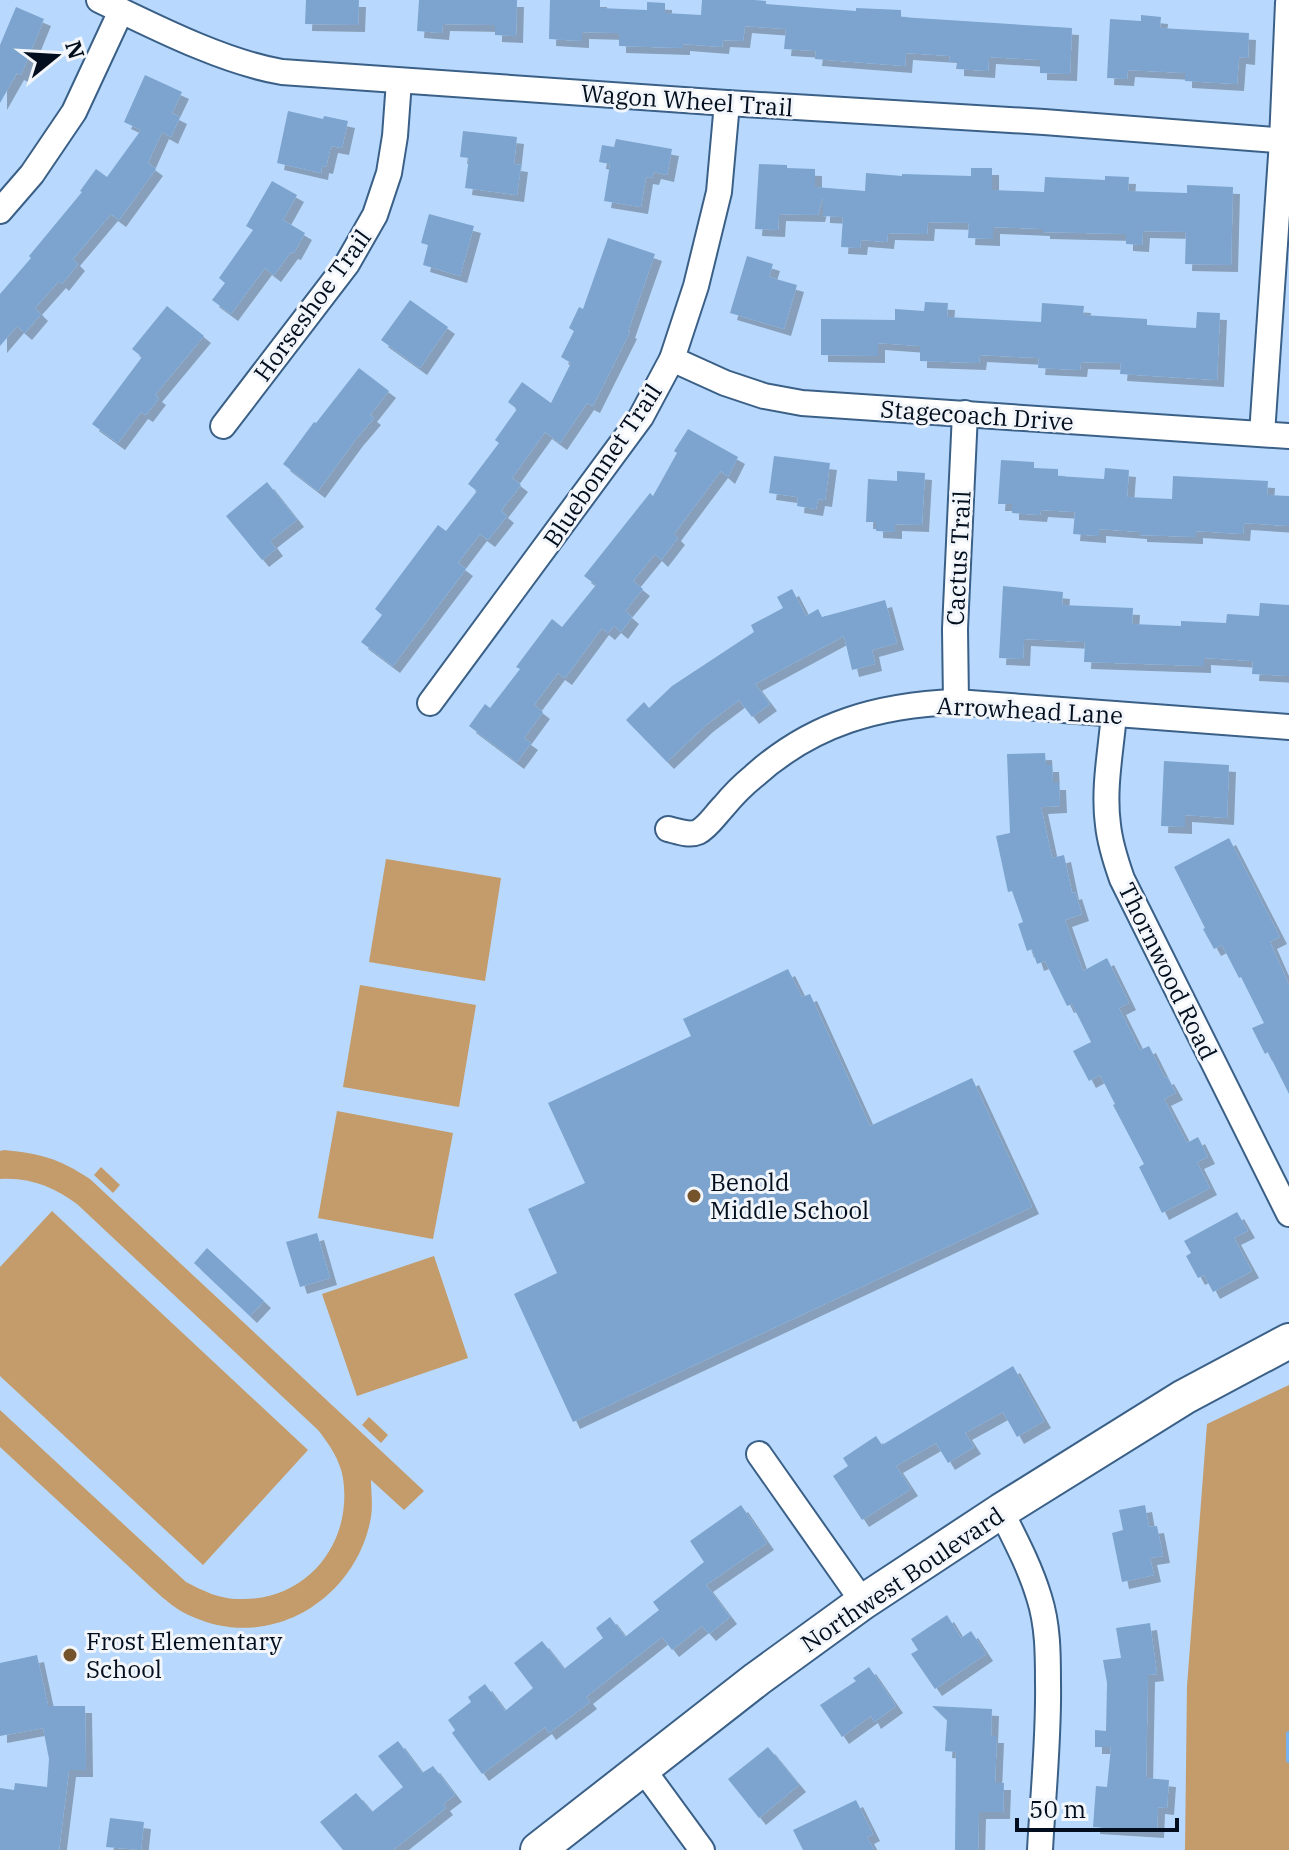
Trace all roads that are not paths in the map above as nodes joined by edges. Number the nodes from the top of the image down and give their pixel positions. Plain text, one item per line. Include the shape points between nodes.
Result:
1 (99, 0) edge
2 (1288, 3) edge
3 (121, 11) junction
4 (399, 81) junction
5 (727, 103) junction
6 (1286, 141) edge
7 (0, 211) edge
8 (672, 359) junction
9 (965, 413) junction
10 (223, 426) dead end
11 (1262, 434) junction
12 (1289, 436) edge
13 (956, 702) junction
14 (430, 703) dead end
15 (1114, 714) junction
16 (1289, 727) edge
17 (668, 829) dead end
18 (1289, 1214) edge
19 (1289, 1341) edge
20 (759, 1454) dead end
21 (1001, 1511) junction
22 (863, 1602) junction
23 (642, 1768) junction
24 (538, 1850) edge
25 (702, 1850) edge
26 (1040, 1850) edge

1 - 3 street, Wagon Wheel Trail
2 - 6 street
3 - 4 street, Wagon Wheel Trail via 258,68
3 - 7 street via 74,112
4 - 5 street, Wagon Wheel Trail
4 - 10 street, Horseshoe Trail via 391,161 375,215 347,264
5 - 6 street, Wagon Wheel Trail
5 - 8 street, Bluebonnet Trail via 719,192
6 - 11 street
8 - 9 street, Stagecoach Drive via 776,399
8 - 14 street, Bluebonnet Trail via 641,417
9 - 11 street, Stagecoach Drive
9 - 13 street, Cactus Trail
11 - 12 street, Stagecoach Drive
13 - 15 street, Arrowhead Lane
13 - 17 street, Arrowhead Lane via 878,710 828,728 778,756 699,831
15 - 16 street, Arrowhead Lane
15 - 18 street, Thornwood Road via 1106,800 1122,879
19 - 21 street, Northwest Boulevard via 1184,1397
20 - 22 street
21 - 22 street, Northwest Boulevard
21 - 26 street via 1039,1596 1047,1636
22 - 23 street, Northwest Boulevard
23 - 24 street, Northwest Boulevard
23 - 25 street

